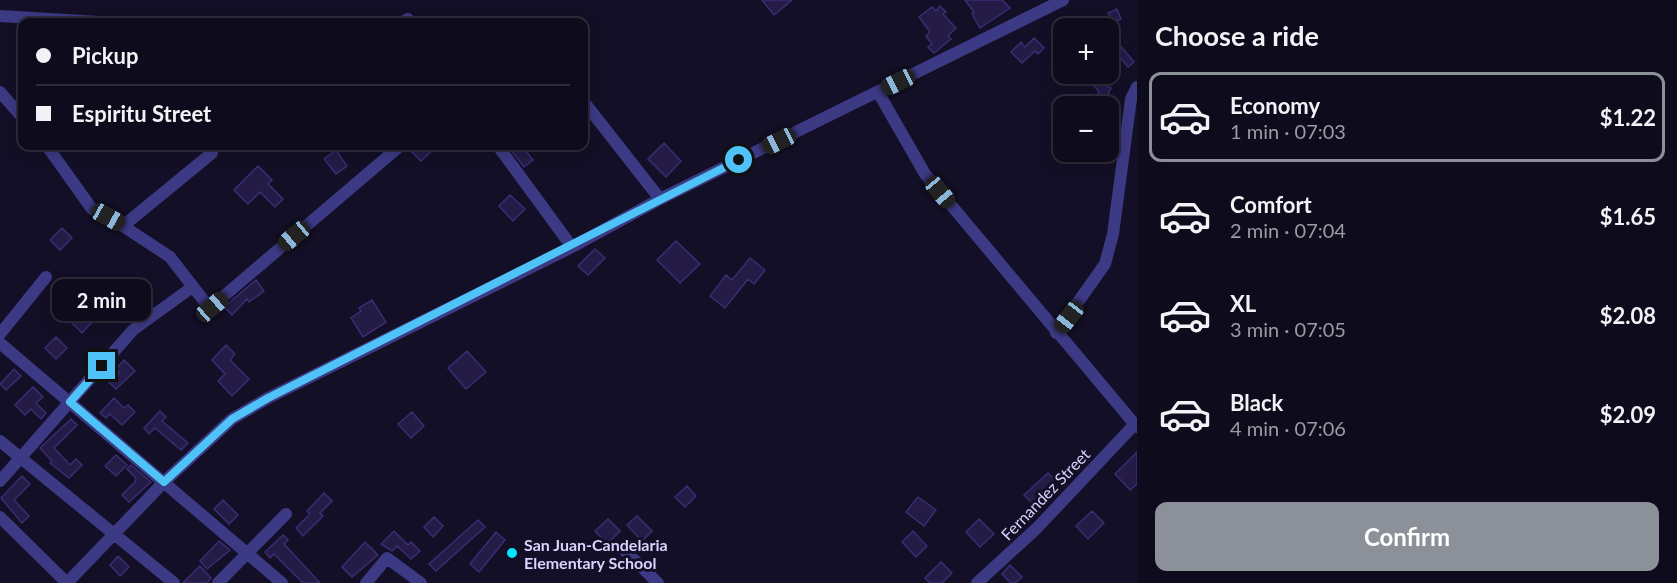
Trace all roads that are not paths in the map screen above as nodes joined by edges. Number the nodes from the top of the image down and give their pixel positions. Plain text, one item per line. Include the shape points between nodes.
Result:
1 (1063, 0) edge
2 (0, 16) edge
3 (33, 18) edge
4 (1137, 87) edge
5 (0, 92) edge
6 (878, 92) junction
7 (588, 107) edge
8 (18, 112) edge
9 (50, 150) edge
10 (395, 150) edge
11 (501, 150) edge
12 (212, 153) dead end
13 (660, 199) junction
14 (123, 226) junction
15 (572, 247) junction
16 (46, 277) dead end
17 (191, 288) junction
18 (1056, 333) junction
19 (0, 334) edge
20 (0, 343) edge
21 (70, 402) junction
22 (1135, 426) edge
23 (0, 441) edge
24 (20, 458) junction
25 (0, 481) edge
26 (164, 482) junction
27 (286, 514) dead end
28 (0, 517) edge
29 (116, 533) junction
30 (623, 549) dead end
31 (246, 554) junction
32 (67, 583) edge
33 (174, 583) edge
34 (218, 583) edge
35 (282, 583) edge
36 (366, 583) edge
37 (421, 583) edge
38 (658, 583) edge
39 (977, 583) edge

1 - 6 street
2 - 3 street
4 - 18 street via 1131,99 1113,234 1105,264
5 - 8 street
6 - 13 street
6 - 18 street via 926,174
7 - 13 street
9 - 14 street via 92,209
10 - 17 street via 212,307
11 - 15 street
12 - 14 street
13 - 15 street
14 - 17 street via 170,257
15 - 26 street via 268,398 232,419
16 - 19 street
17 - 21 street via 133,330
18 - 22 street
20 - 21 street
21 - 24 street
21 - 26 street
22 - 39 street, Fernandez Street via 1037,528
23 - 24 street
24 - 25 street
24 - 29 street
26 - 29 street
26 - 31 street
27 - 31 street
28 - 32 street
29 - 32 street
29 - 33 street
30 - 38 street
31 - 34 street
31 - 35 street
36 - 37 street via 387,558

